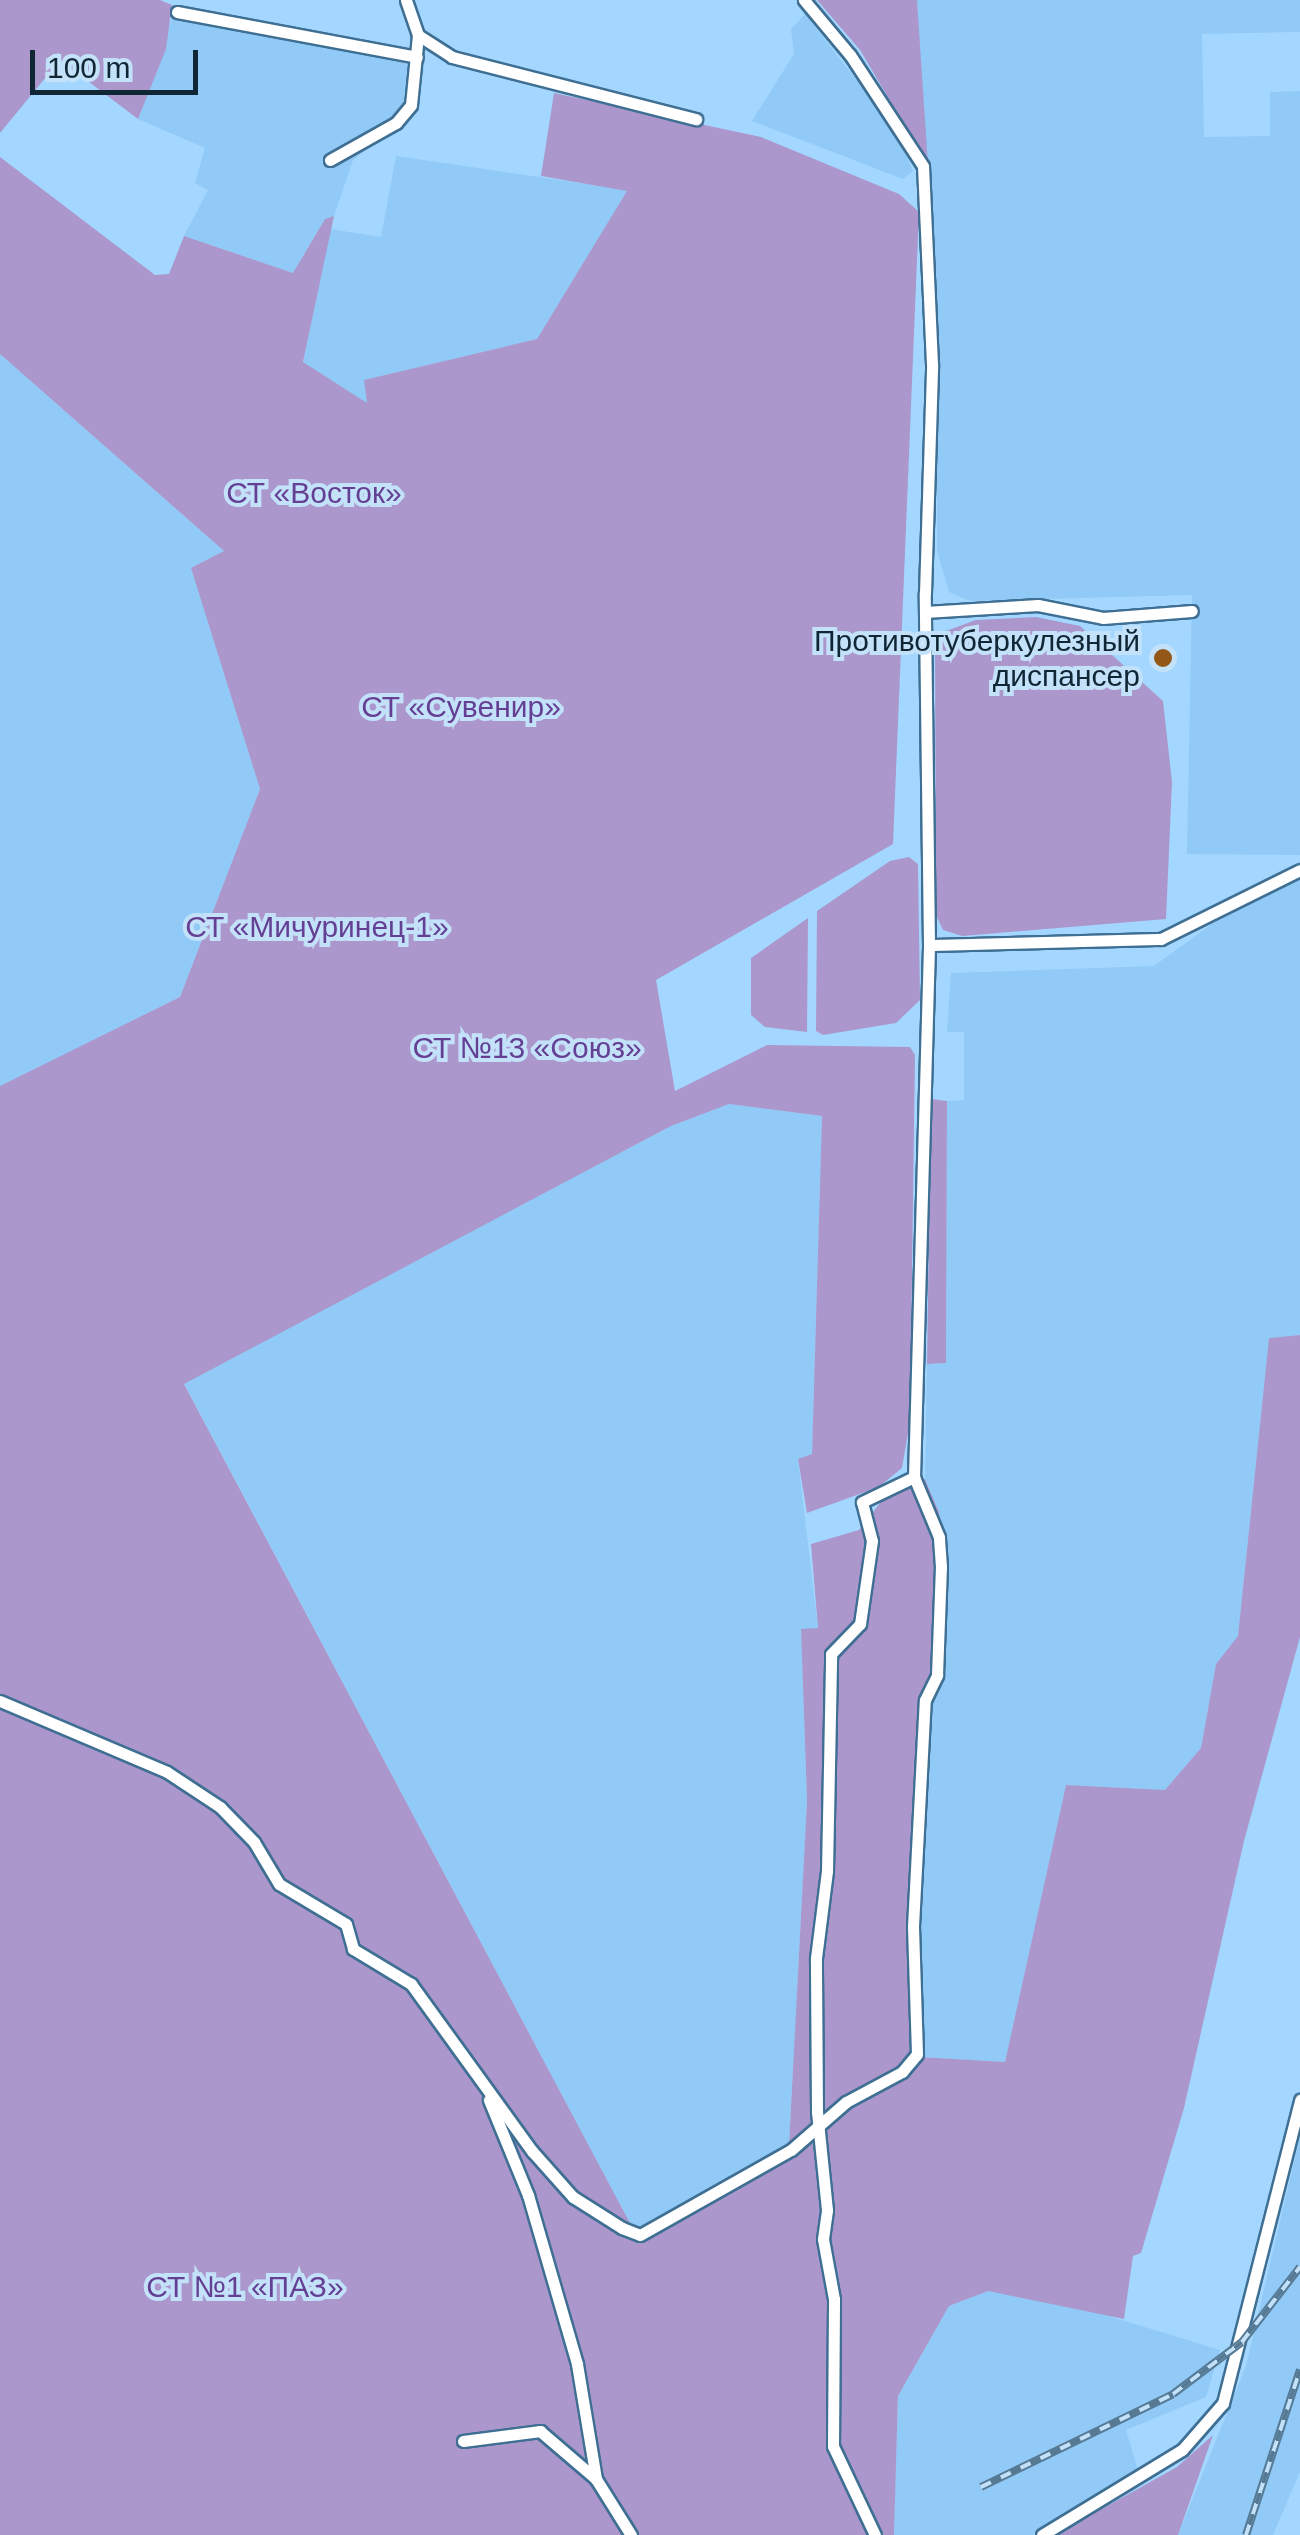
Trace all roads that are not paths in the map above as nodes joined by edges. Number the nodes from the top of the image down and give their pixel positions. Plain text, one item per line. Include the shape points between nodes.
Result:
1 (406, 0) edge
2 (804, 0) edge
3 (176, 12) dead end
4 (418, 35) junction
5 (417, 57) junction
6 (696, 119) dead end
7 (330, 160) dead end
8 (1192, 611) dead end
9 (924, 612) junction
10 (1300, 870) edge
11 (928, 945) junction
12 (914, 1477) junction
13 (0, 1702) edge
14 (487, 2095) junction
15 (1300, 2100) edge
16 (818, 2126) junction
17 (464, 2441) dead end
18 (596, 2479) junction
19 (630, 2535) edge
20 (875, 2535) edge
21 (1042, 2535) edge

1 - 4 street
2 - 9 street via 850,55 922,166 932,364
3 - 5 street
4 - 5 street
4 - 6 street via 452,56
5 - 7 street via 411,104 396,123
8 - 9 street via 1104,618 1038,605
9 - 11 street
10 - 11 street via 1161,939
11 - 12 street
12 - 16 street via 862,1502 872,1541 860,1624 831,1654 828,1872 816,1958
12 - 16 street via 939,1537 941,1567 938,1675 925,1700 912,1926 917,2054 902,2072
13 - 14 street via 167,1772 220,1806 254,1842 278,1884 346,1924 353,1949 411,1984
14 - 16 street via 573,2197 640,2235 791,2150
14 - 18 street via 528,2195 568,2331
15 - 21 street via 1223,2403 1182,2450
16 - 20 street via 834,2299 833,2446
17 - 18 street via 540,2431
18 - 19 street

